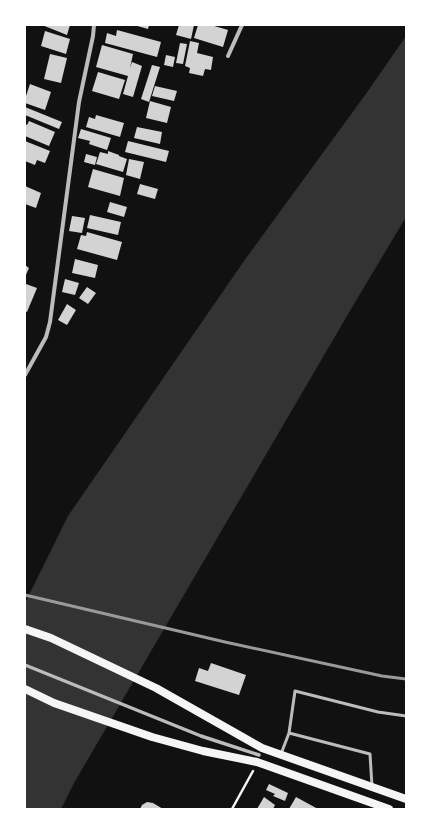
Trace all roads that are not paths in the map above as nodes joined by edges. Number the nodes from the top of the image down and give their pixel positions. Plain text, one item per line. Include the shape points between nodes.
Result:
1 (94, 25) edge
2 (242, 25) edge
3 (228, 56) dead end
4 (25, 375) edge
5 (25, 629) edge
6 (25, 665) edge
7 (25, 689) edge
8 (406, 716) edge
9 (289, 733) junction
10 (259, 755) junction
11 (281, 755) junction
12 (372, 787) junction
13 (406, 799) edge
14 (389, 809) edge

1 - 4 street via 79,102 50,322 46,337
2 - 3 street
5 - 10 main road via 51,638 150,685
6 - 10 street via 201,736
7 - 10 main road via 54,703 152,737 203,751
8 - 9 lane via 378,712 295,691
9 - 11 lane
9 - 12 lane via 370,754
10 - 11 main road
10 - 14 main road
11 - 12 main road
12 - 13 main road

